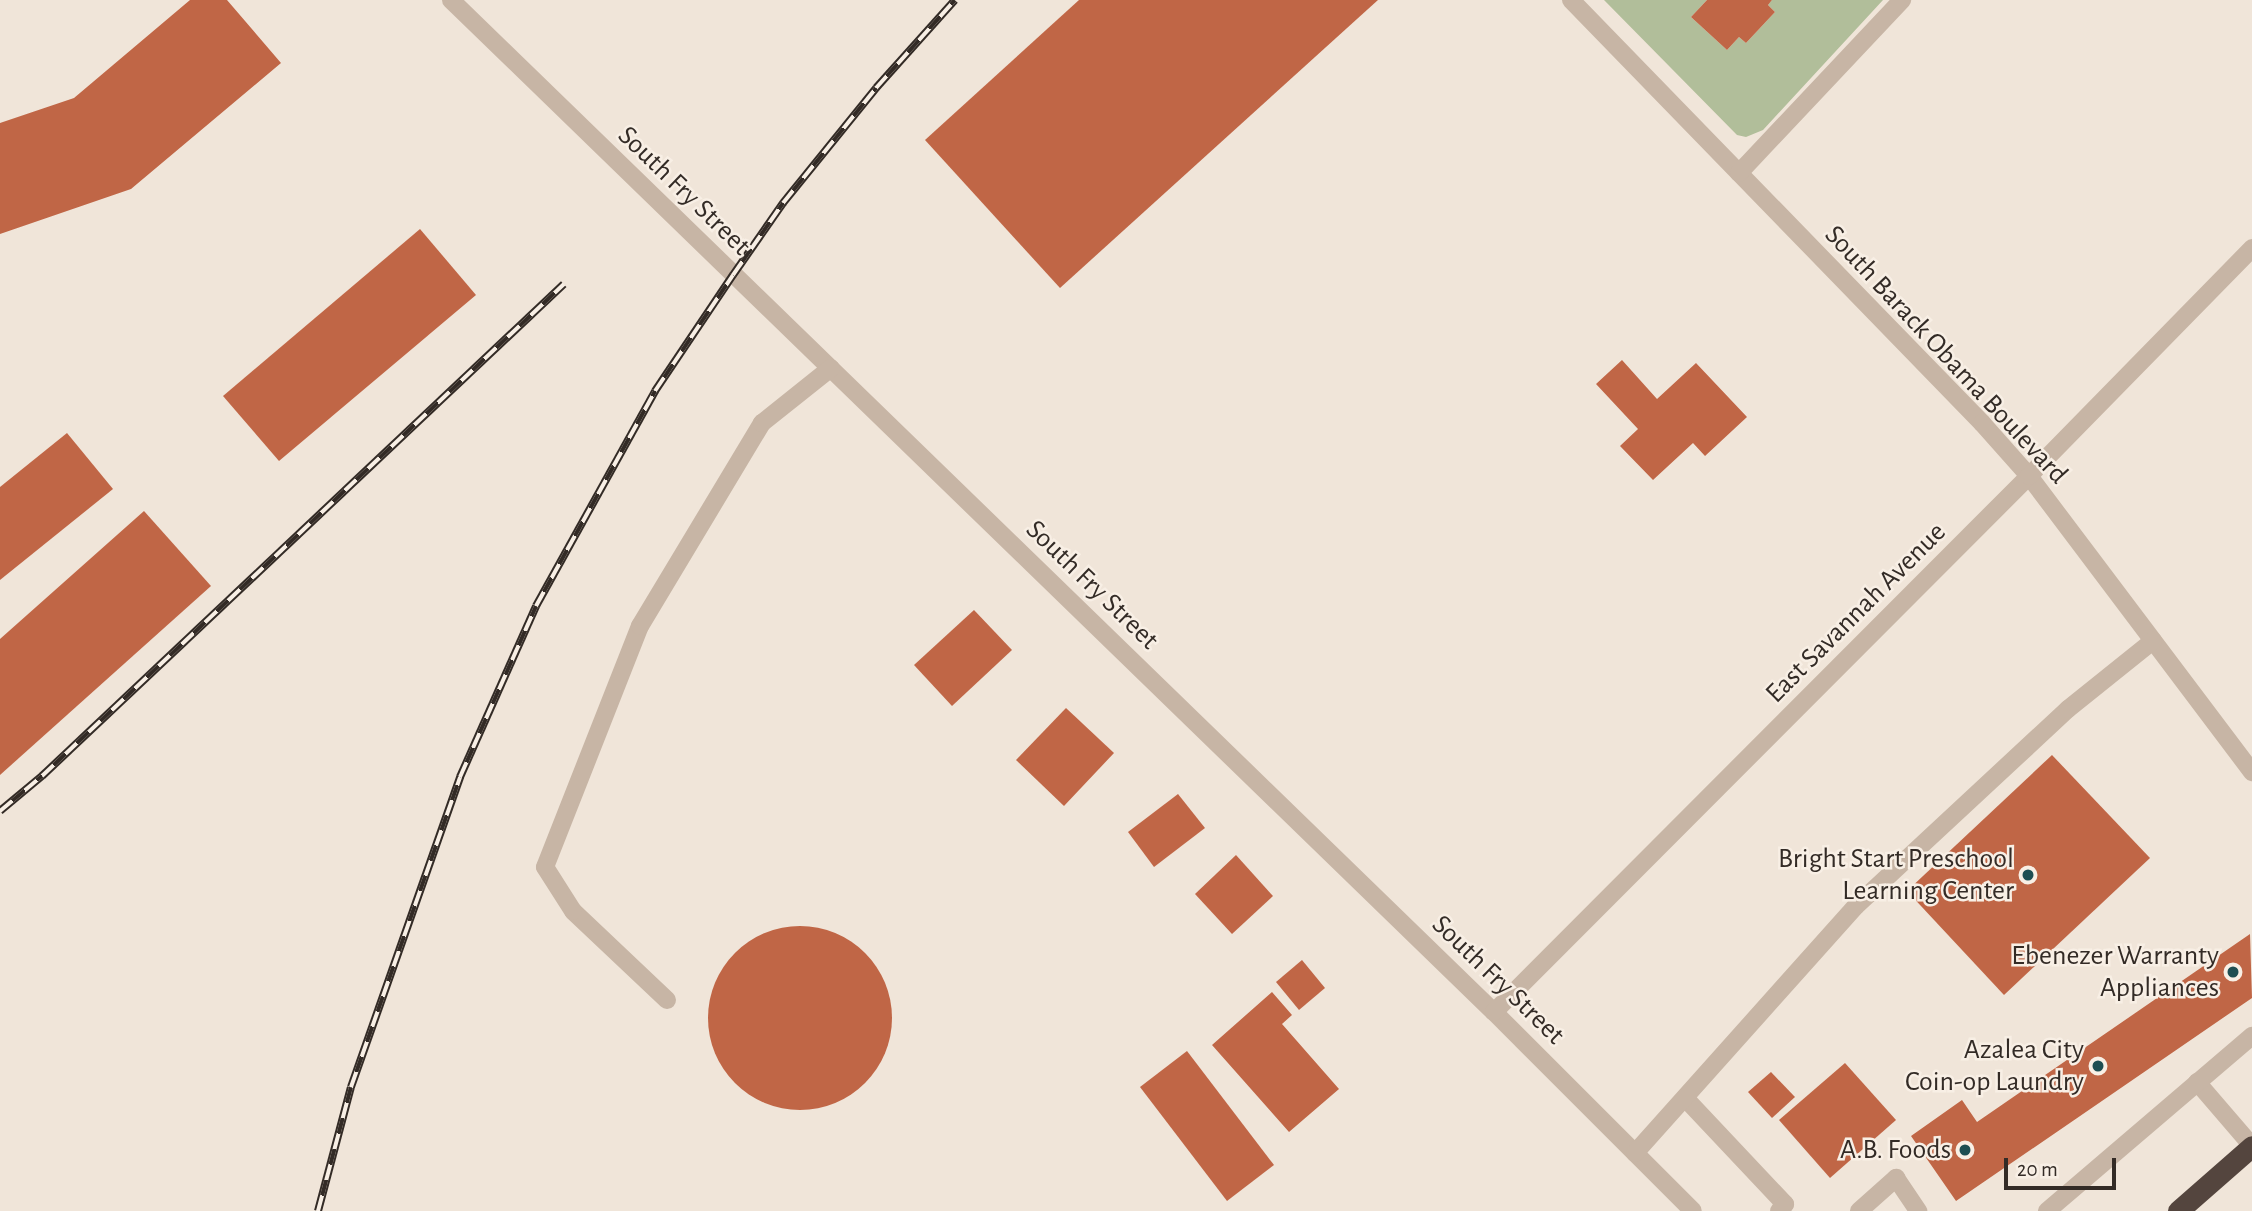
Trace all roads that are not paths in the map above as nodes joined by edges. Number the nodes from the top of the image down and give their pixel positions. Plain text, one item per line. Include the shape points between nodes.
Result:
1 (451, 0) edge
2 (1571, 0) edge
3 (1902, 0) edge
4 (1739, 173) junction
5 (2252, 248) edge
6 (831, 368) junction
7 (2029, 476) junction
8 (2153, 641) junction
9 (2252, 772) edge
10 (667, 1000) dead end
11 (1494, 1012) junction
12 (2252, 1036) edge
13 (2197, 1082) junction
14 (1685, 1098) junction
15 (2252, 1146) edge
16 (1635, 1153) junction
17 (2230, 1166) junction
18 (2252, 1166) edge
19 (1693, 1211) edge
20 (1779, 1211) edge
21 (1859, 1211) edge
22 (1918, 1211) edge
23 (2047, 1211) edge
24 (2178, 1211) edge

1 - 6 street, South Fry Street
2 - 4 street, South Barack Obama Boulevard
3 - 4 street
4 - 7 street, South Barack Obama Boulevard
5 - 7 street, East Savannah Avenue
6 - 10 street via 762,423 640,626 545,867 573,911
6 - 11 street, South Fry Street
7 - 8 street, South Barack Obama Boulevard
7 - 11 street, East Savannah Avenue
8 - 9 street, South Barack Obama Boulevard
8 - 14 street via 2068,709 1856,906
11 - 16 street, South Fry Street
12 - 13 street
13 - 15 street
13 - 23 street
14 - 16 street
14 - 20 street via 1785,1204
15 - 17 highway
16 - 19 street, South Fry Street
17 - 18 highway
17 - 24 highway
21 - 22 street via 1896,1178

